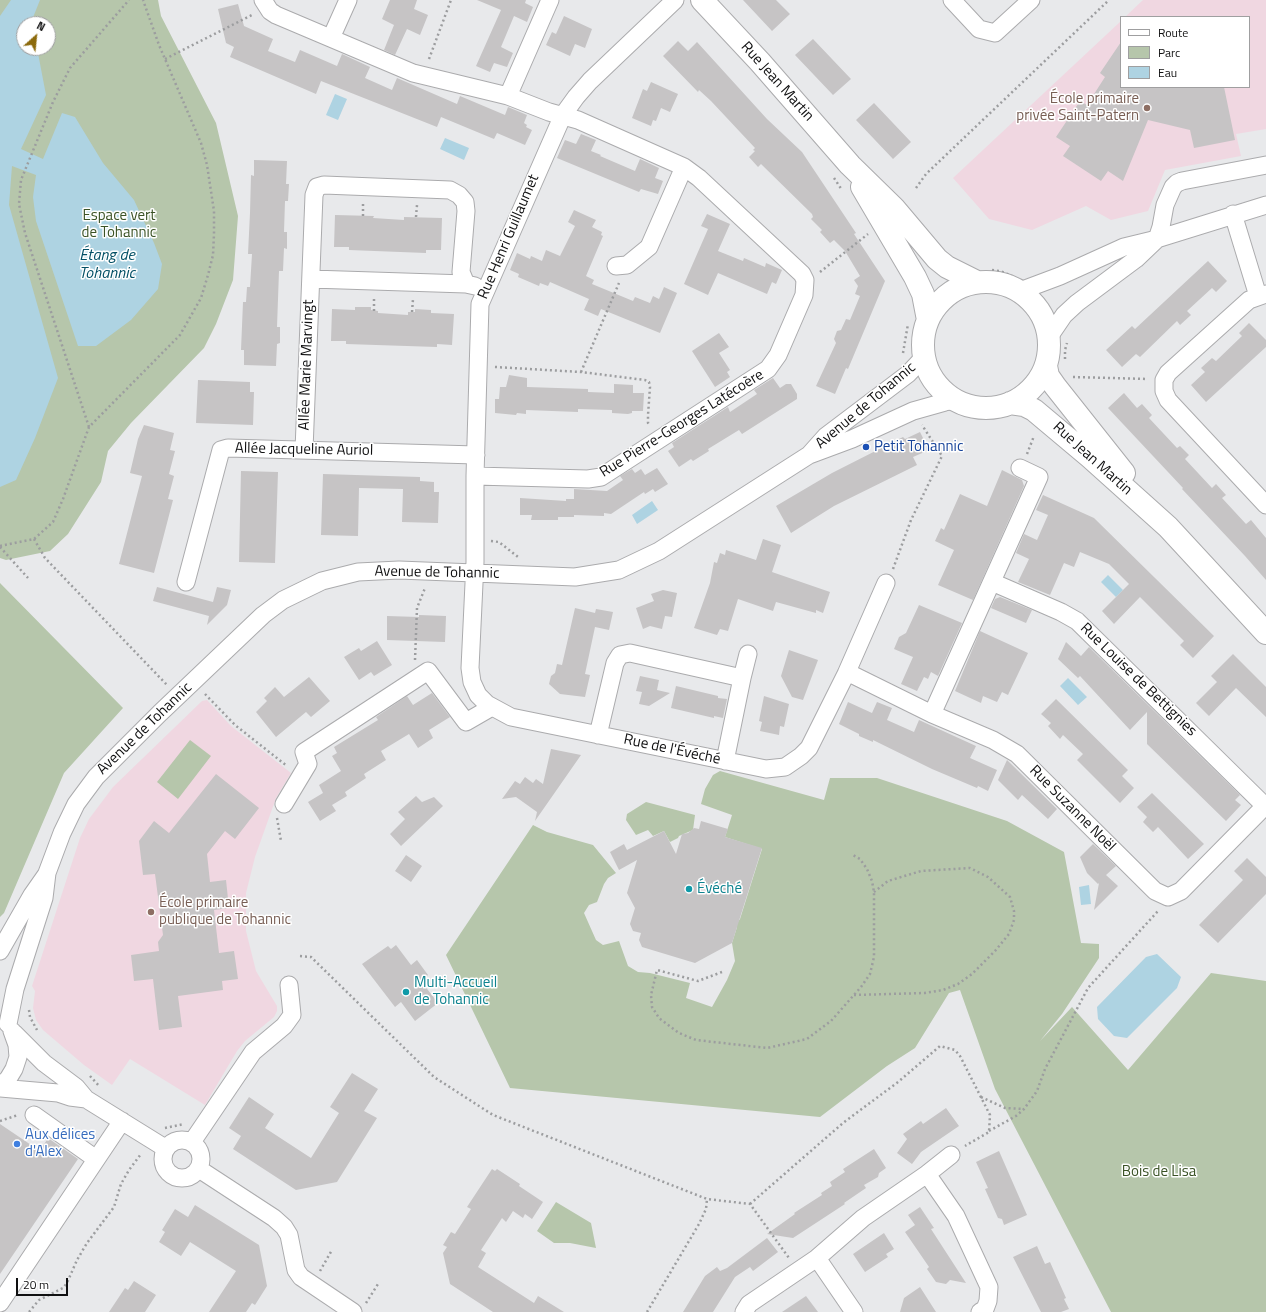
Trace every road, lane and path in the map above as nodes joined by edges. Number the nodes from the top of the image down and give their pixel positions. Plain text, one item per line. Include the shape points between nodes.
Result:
1 (129, 0) edge
2 (143, 0) edge
3 (348, 0) edge
4 (451, 0) edge
5 (550, 0) edge
6 (675, 0) edge
7 (702, 0) edge
8 (952, 0) edge
9 (1031, 0) edge
10 (1109, 0) edge
11 (265, 4) edge
12 (331, 38) junction
13 (165, 59) junction
14 (427, 63) dead end
15 (508, 96) junction
16 (563, 115) junction
17 (850, 165) junction
18 (1266, 165) edge
19 (684, 167) junction
20 (830, 172) dead end
21 (916, 188) dead end
22 (847, 196) dead end
23 (1266, 205) edge
24 (1233, 214) junction
25 (873, 238) dead end
26 (1157, 239) junction
27 (621, 265) joint
28 (982, 276) junction
29 (310, 279) junction
30 (805, 280) junction
31 (466, 284) junction
32 (1019, 285) junction
33 (487, 288) junction
34 (1262, 295) edge
35 (918, 320) junction
36 (1049, 337) junction
37 (901, 357) dead end
38 (924, 357) junction
39 (478, 365) junction
40 (1046, 366) junction
41 (581, 372) junction
42 (1068, 376) dead end
43 (1164, 380) junction
44 (956, 400) junction
45 (1010, 403) junction
46 (913, 411) junction
47 (89, 427) junction
48 (659, 439) junction
49 (304, 450) junction
50 (476, 455) junction
51 (809, 455) junction
52 (1020, 468) dead end
53 (475, 476) junction
54 (1266, 505) edge
55 (1168, 527) junction
56 (493, 535) dead end
57 (34, 539) junction
58 (0, 547) edge
59 (522, 558) dead end
60 (474, 572) junction
61 (28, 578) dead end
62 (186, 582) dead end
63 (992, 582) junction
64 (886, 583) joint
65 (425, 588) dead end
66 (1266, 633) edge
67 (748, 654) dead end
68 (846, 674) junction
69 (742, 678) junction
70 (415, 679) junction
71 (169, 687) dead end
72 (205, 694) dead end
73 (492, 707) junction
74 (932, 714) junction
75 (598, 735) junction
76 (725, 761) junction
77 (292, 770) dead end
78 (1266, 805) edge
79 (280, 808) joint
80 (281, 841) dead end
81 (851, 854) dead end
82 (47, 873) junction
83 (874, 892) junction
84 (1168, 897) junction
85 (0, 951) edge
86 (300, 956) dead end
87 (722, 972) dead end
88 (289, 985) dead end
89 (854, 995) junction
90 (29, 1005) dead end
91 (7, 1025) edge
92 (40, 1035) dead end
93 (89, 1074) dead end
94 (0, 1087) edge
95 (981, 1097) junction
96 (92, 1102) junction
97 (1024, 1109) junction
98 (34, 1116) dead end
99 (122, 1121) junction
100 (203, 1126) junction
101 (989, 1132) junction
102 (142, 1134) junction
103 (192, 1142) junction
104 (166, 1148) junction
105 (951, 1155) joint
106 (96, 1159) junction
107 (199, 1169) junction
108 (927, 1174) junction
109 (707, 1198) junction
110 (750, 1204) junction
111 (332, 1250) dead end
112 (817, 1258) junction
113 (797, 1271) junction
114 (378, 1284) dead end
115 (311, 1285) junction
116 (0, 1303) edge
117 (332, 1307) edge
118 (359, 1309) edge
119 (29, 1312) edge
120 (647, 1312) edge
121 (744, 1312) edge
122 (854, 1312) edge
123 (980, 1312) edge

1 - 47 path via 70,68 34,145 21,180 19,204 25,233
2 - 13 path
3 - 12 street
4 - 14 path
5 - 15 street
6 - 16 street, Rue Henri Guillaumet via 590,81
7 - 17 main road, Rue Jean Martin
8 - 9 street via 979,29 995,33
10 - 21 path via 926,174
11 - 12 street via 276,15
11 - 13 path
12 - 15 street via 419,75
13 - 47 path via 201,143 207,165 214,211 212,255 201,298 180,335
15 - 16 street
16 - 19 street
16 - 33 street, Rue Henri Guillaumet
17 - 28 main road, Rue Jean Martin via 894,208 947,267
17 - 35 main road, Rue Jean Martin via 923,294
18 - 26 street via 1177,183 1164,205
19 - 27 street via 648,247
19 - 30 street via 798,269
20 - 22 path
23 - 24 street
24 - 26 street
24 - 34 street
25 - 30 path via 870,232 814,278
26 - 32 street via 1124,247 1060,276
26 - 36 street via 1136,259 1076,303
27 - 41 path
28 - 32 main road via 999,283
28 - 32 path via 1000,271
28 - 35 main road via 961,286
29 - 31 street, Allée Marie Marvingt
29 - 31 street, Allée Marie Marvingt via 314,195 317,187 324,184 450,190 459,195 465,202 466,211 461,272
29 - 49 street, Allée Marie Marvingt
30 - 48 street, Rue Pierre-Georges Latécoère via 804,294 775,362
31 - 33 street, Allée Marie Marvingt
32 - 36 main road via 1040,311
33 - 39 street, Rue Henri Guillaumet via 480,304
34 - 43 street via 1249,300 1168,373
35 - 37 path
35 - 38 main road
36 - 40 main road
38 - 44 main road via 935,382
38 - 51 street, Avenue de Tohannic via 902,379 826,436
39 - 41 path
39 - 50 street, Rue Henri Guillaumet
40 - 45 main road via 1032,389
40 - 55 main road, Rue Jean Martin via 1048,376 1055,386
41 - 48 path via 639,378 649,382 648,423
42 - 43 path
43 - 54 street via 1164,391 1168,400
44 - 45 main road via 983,408
44 - 46 street, Avenue de Tohannic
45 - 55 main road, Rue Jean Martin via 1024,405 1046,419
46 - 51 street, Avenue de Tohannic via 852,439
46 - 64 path via 942,456 911,520
47 - 57 path via 53,522
48 - 53 street, Rue Pierre-Georges Latécoère via 596,479
49 - 50 street, Allée Jacqueline Auriol
49 - 62 street, Allée Jacqueline Auriol via 221,450
50 - 53 street, Rue Henri Guillaumet
51 - 60 street, Avenue de Tohannic via 659,551 618,570 576,577
52 - 63 street via 1039,477
53 - 60 street, Rue Henri Guillaumet
55 - 66 main road, Rue Jean Martin
56 - 59 path via 494,541
57 - 58 path
57 - 71 path via 45,558
58 - 61 path
60 - 73 street, Rue de l'Évéché via 470,668 472,682 478,695
60 - 82 street, Avenue de Tohannic via 358,572 322,580 283,600 228,647 96,777 69,816
63 - 74 street
63 - 78 street, Rue Louise de Bettignies via 1078,621
64 - 68 street, Rue de l'Évéché
65 - 70 path via 417,608
67 - 69 street
68 - 74 street, Rue Suzanne Noël via 853,675
68 - 76 street, Rue de l'Évéché via 809,748 793,762 785,767 766,769
69 - 75 street via 630,653 620,655 615,663
69 - 76 street
70 - 73 street via 428,671 466,722
70 - 79 street via 304,752 308,764
72 - 77 path via 235,725
73 - 75 street, Rue de l'Évéché via 511,717
74 - 84 street, Rue Suzanne Noël via 993,740 1017,754 1155,891
75 - 76 street, Rue de l'Évéché
78 - 84 street via 1181,891
79 - 80 path
81 - 83 path via 860,859 867,869
82 - 85 street, Avenue de Tohannic
82 - 91 street, Avenue de Tohannic via 44,898 15,989
83 - 89 path via 874,957 870,974
83 - 89 path via 888,881 921,871 970,868 988,877 1010,897 1014,920 1009,934 995,951 958,984 926,993
84 - 97 path via 1148,923 1088,988 1045,1069 1037,1092
86 - 109 path via 311,957 434,1078 494,1115
87 - 89 path via 698,982 657,970 651,995 652,1007 659,1018 679,1033 696,1040 767,1048 807,1039 831,1021
88 - 100 street via 292,1015 284,1026 253,1052
90 - 92 path via 30,1017
91 - 94 street via 17,1045 18,1057 8,1079
91 - 96 street via 44,1062
93 - 96 path via 101,1087 103,1097
94 - 96 street via 58,1093
95 - 97 path via 1005,1108
95 - 101 path via 990,1115
95 - 110 path via 964,1062 955,1050 940,1046 898,1082 843,1123
96 - 99 street
97 - 101 path
98 - 106 street
99 - 102 street
99 - 106 street
100 - 102 path via 194,1122 160,1128 149,1122
100 - 103 street
101 - 105 path
102 - 104 street
102 - 119 path via 135,1144 144,1150 129,1170 121,1184 114,1207 77,1260 67,1283 63,1288 39,1300
103 - 104 street via 177,1140
103 - 107 street via 201,1154 202,1162
104 - 107 street via 162,1155 163,1163 172,1176 179,1179 187,1178
105 - 108 street
106 - 116 street
107 - 115 street via 284,1227 290,1235 296,1270
108 - 112 street via 863,1218
108 - 123 street via 956,1216 989,1287 988,1301 985,1309
109 - 110 path
109 - 120 path via 706,1209 699,1224
110 - 113 path
111 - 115 path
112 - 113 street
112 - 122 street
113 - 121 street via 749,1304
114 - 118 path
115 - 117 street
117 - 118 street

